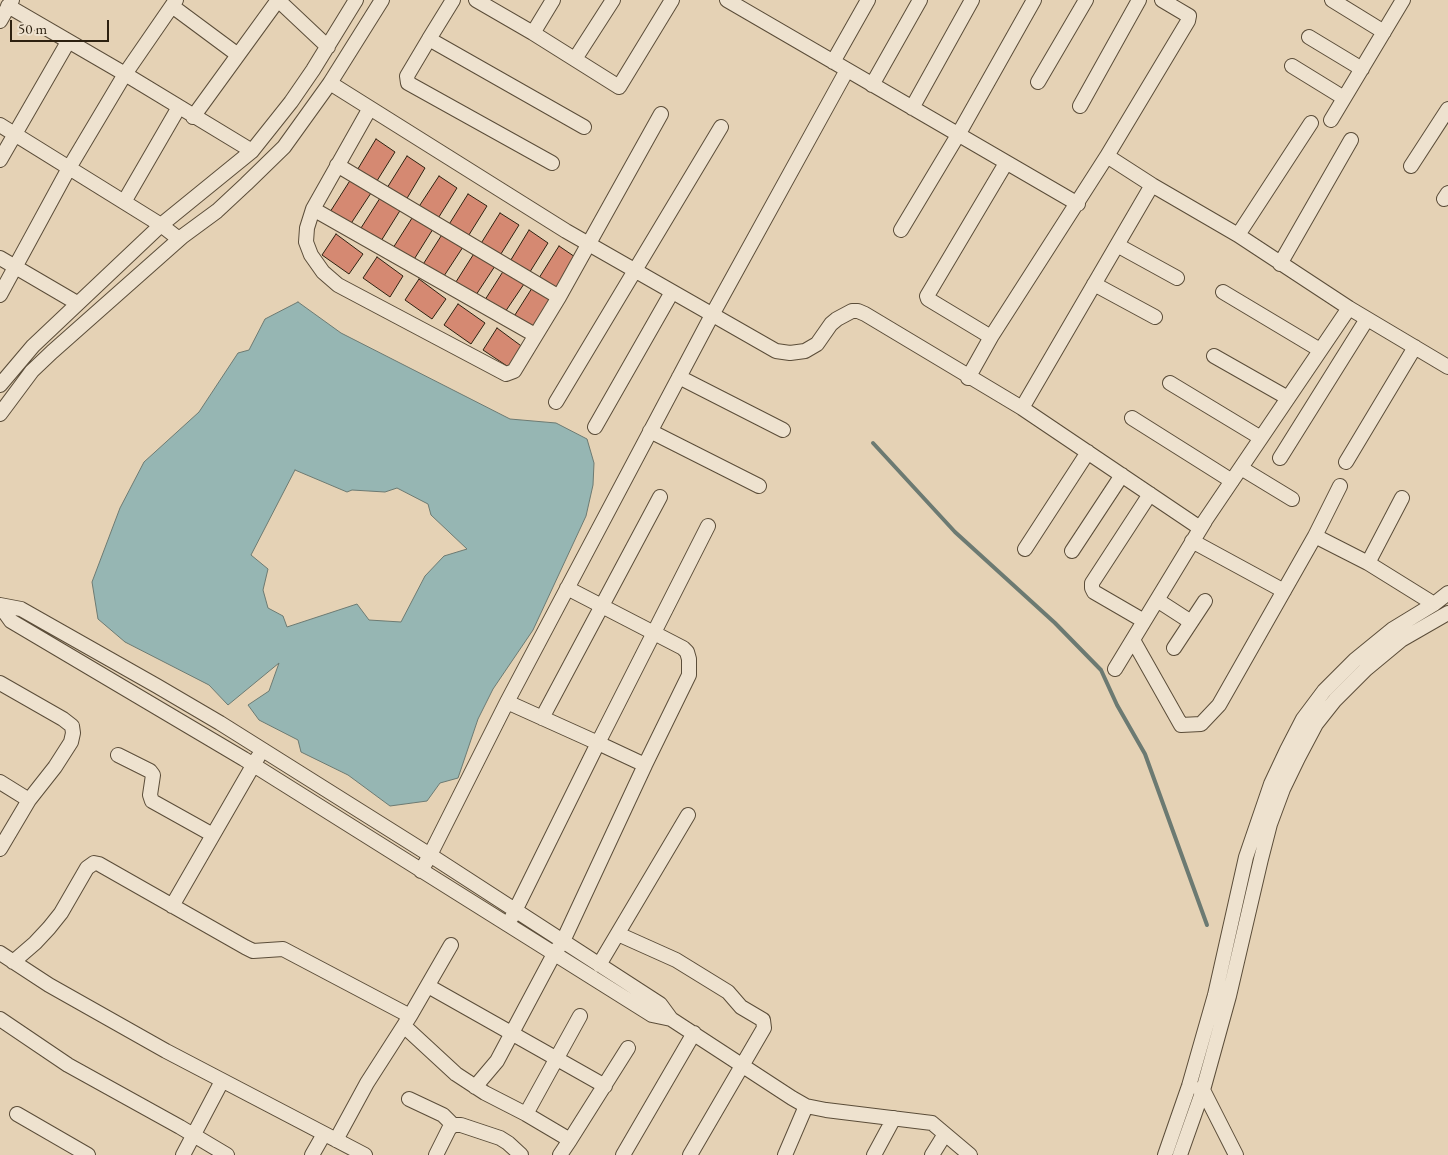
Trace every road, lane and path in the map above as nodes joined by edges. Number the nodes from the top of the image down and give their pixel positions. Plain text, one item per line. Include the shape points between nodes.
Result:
1 (278, 0) edge
2 (356, 0) edge
3 (382, 0) edge
4 (453, 0) edge
5 (476, 0) edge
6 (553, 0) edge
7 (613, 0) edge
8 (672, 0) edge
9 (727, 0) edge
10 (868, 0) edge
11 (920, 0) edge
12 (972, 0) edge
13 (1034, 0) edge
14 (1086, 0) edge
15 (1139, 0) edge
16 (1162, 0) edge
17 (1332, 0) edge
18 (1403, 0) edge
19 (10, 3) edge
20 (174, 3) edge
21 (0, 21) edge
22 (1384, 32) junction
23 (533, 33) junction
24 (1309, 37) dead end
25 (429, 40) junction
26 (68, 42) junction
27 (328, 47) junction
28 (238, 55) junction
29 (575, 59) junction
30 (833, 62) junction
31 (1292, 66) dead end
32 (1362, 69) junction
33 (848, 70) junction
34 (125, 74) junction
35 (1038, 82) dead end
36 (330, 83) junction
37 (872, 85) junction
38 (1344, 98) junction
39 (1080, 106) dead end
40 (179, 107) junction
41 (370, 108) junction
42 (912, 108) junction
43 (1448, 108) edge
44 (661, 114) dead end
45 (194, 116) junction
46 (1331, 120) dead end
47 (1311, 123) dead end
48 (0, 125) edge
49 (584, 127) dead end
50 (721, 127) dead end
51 (14, 134) junction
52 (958, 135) junction
53 (1351, 140) dead end
54 (252, 152) junction
55 (1107, 156) junction
56 (0, 160) edge
57 (552, 163) dead end
58 (1006, 163) junction
59 (337, 165) junction
60 (1411, 166) dead end
61 (69, 168) junction
62 (1152, 185) junction
63 (124, 202) junction
64 (1078, 204) junction
65 (313, 209) junction
66 (161, 225) junction
67 (901, 230) dead end
68 (1238, 235) junction
69 (179, 239) junction
70 (589, 244) junction
71 (1117, 245) junction
72 (0, 258) edge
73 (1280, 264) junction
74 (16, 267) junction
75 (636, 271) junction
76 (1177, 278) dead end
77 (1094, 284) junction
78 (672, 292) junction
79 (1222, 292) dead end
80 (0, 295) edge
81 (559, 297) junction
82 (77, 303) junction
83 (1349, 308) junction
84 (712, 315) junction
85 (1155, 317) dead end
86 (1367, 319) junction
87 (535, 335) junction
88 (991, 338) junction
89 (1415, 347) junction
90 (1320, 350) junction
91 (1214, 356) dead end
92 (1447, 364) edge
93 (679, 378) junction
94 (968, 378) junction
95 (1170, 383) dead end
96 (0, 384) edge
97 (1288, 398) junction
98 (556, 402) dead end
99 (1022, 408) junction
100 (0, 414) edge
101 (1132, 418) dead end
102 (595, 427) dead end
103 (783, 430) dead end
104 (650, 431) junction
105 (1261, 438) junction
106 (1088, 452) junction
107 (1280, 458) dead end
108 (1346, 462) dead end
109 (1241, 468) junction
110 (1122, 476) junction
111 (1232, 480) junction
112 (759, 486) dead end
113 (1340, 486) dead end
114 (1150, 494) junction
115 (660, 497) dead end
116 (1402, 498) dead end
117 (1292, 499) dead end
118 (1205, 521) junction
119 (708, 526) dead end
120 (1315, 536) junction
121 (1192, 542) junction
122 (1025, 549) dead end
123 (1072, 551) dead end
124 (1368, 564) junction
125 (567, 588) junction
126 (1284, 591) junction
127 (1448, 593) edge
128 (1157, 600) junction
129 (1205, 601) dead end
130 (1434, 604) junction
131 (0, 605) edge
132 (601, 607) junction
133 (1448, 613) edge
134 (1144, 621) junction
135 (1191, 622) junction
136 (653, 632) junction
137 (1132, 640) junction
138 (1174, 648) dead end
139 (1115, 669) dead end
140 (0, 683) edge
141 (507, 702) junction
142 (542, 718) junction
143 (598, 743) junction
144 (262, 750) junction
145 (118, 755) dead end
146 (254, 765) junction
147 (645, 766) junction
148 (0, 782) edge
149 (29, 800) junction
150 (688, 815) dead end
151 (213, 835) junction
152 (1, 844) edge
153 (430, 855) junction
154 (421, 870) junction
155 (172, 906) junction
156 (516, 910) junction
157 (507, 925) junction
158 (618, 934) junction
159 (563, 941) junction
160 (451, 945) dead end
161 (0, 953) edge
162 (554, 954) junction
163 (14, 962) junction
164 (599, 965) junction
165 (428, 986) junction
166 (580, 1016) dead end
167 (0, 1019) edge
168 (671, 1019) junction
169 (407, 1021) junction
170 (694, 1033) junction
171 (511, 1034) junction
172 (628, 1048) dead end
173 (556, 1059) junction
174 (742, 1065) junction
175 (222, 1081) junction
176 (605, 1086) junction
177 (1189, 1086) junction
178 (475, 1087) junction
179 (1203, 1090) junction
180 (409, 1099) dead end
181 (806, 1106) junction
182 (17, 1114) dead end
183 (526, 1114) junction
184 (894, 1118) junction
185 (453, 1125) junction
186 (944, 1134) junction
187 (194, 1135) junction
188 (330, 1137) junction
189 (570, 1140) junction
190 (88, 1155) edge
191 (183, 1155) edge
192 (227, 1155) edge
193 (312, 1155) edge
194 (365, 1155) edge
195 (436, 1155) edge
196 (521, 1155) edge
197 (560, 1155) edge
198 (623, 1155) edge
199 (690, 1155) edge
200 (784, 1155) edge
201 (874, 1155) edge
202 (932, 1155) edge
203 (970, 1155) edge
204 (1165, 1155) edge
205 (1180, 1155) edge
206 (1236, 1155) edge

1 - 27 street
1 - 28 street
2 - 27 street
3 - 36 street
4 - 25 street
5 - 23 street
6 - 23 street
7 - 29 street
8 - 29 street via 618,87
9 - 30 street
10 - 30 street
11 - 37 street
12 - 42 street
13 - 52 street
14 - 35 street
15 - 39 street
16 - 55 street via 1189,16 1188,21
17 - 22 street
18 - 22 street
19 - 21 street
19 - 26 street
20 - 28 street
20 - 34 street
22 - 32 street
23 - 29 street
24 - 32 street
25 - 49 street
25 - 57 street via 407,76 408,83
26 - 34 street
26 - 51 street
27 - 54 street
28 - 45 street
30 - 33 street
31 - 38 street
32 - 38 street
33 - 37 street
33 - 84 street
34 - 40 street
34 - 61 street
36 - 41 street
36 - 69 street via 284,147 217,211
37 - 42 street
38 - 46 street
40 - 45 street
40 - 63 street
41 - 59 street
41 - 70 street
42 - 52 street
43 - 60 street
44 - 70 street
45 - 54 street
47 - 68 street
48 - 51 street
50 - 75 street
51 - 56 street
51 - 61 street
52 - 58 street
52 - 67 street
53 - 73 street
54 - 66 street
55 - 62 street
55 - 64 street
58 - 64 street
58 - 88 street via 927,296
59 - 65 street
59 - 81 street
61 - 63 street
61 - 74 street
62 - 68 street
62 - 71 street
63 - 66 street
64 - 88 street
65 - 87 street
65 - 87 street via 306,242 323,272 338,284 506,374 514,371
66 - 69 street
66 - 82 street
68 - 73 street
69 - 100 street via 32,371
70 - 75 street
70 - 81 street
71 - 76 street
71 - 77 street
72 - 74 street
73 - 83 street
74 - 80 street
74 - 82 street
75 - 78 street
75 - 98 street
77 - 85 street
77 - 99 street
78 - 84 street
78 - 102 street
79 - 90 street
81 - 87 street
82 - 96 street
83 - 86 street
83 - 90 street
84 - 93 street
84 - 94 street via 776,351 790,354 811,348 836,319 858,311
86 - 89 street
86 - 107 street
88 - 94 street
89 - 92 street
89 - 108 street
90 - 97 street
91 - 97 street
93 - 103 street
93 - 104 street
94 - 99 street
95 - 105 street
97 - 105 street
99 - 106 street
101 - 111 street
104 - 112 street
104 - 125 street
105 - 109 street
106 - 110 street
106 - 122 street
109 - 111 street
109 - 117 street
110 - 114 street
110 - 123 street
111 - 118 street
113 - 120 street
114 - 118 street via 1200,528
114 - 134 street via 1092,583 1094,592
115 - 132 street
116 - 124 street
118 - 121 street
119 - 136 street
120 - 124 street
120 - 126 street
121 - 126 street
121 - 128 street
124 - 130 street
125 - 132 street
125 - 141 street
126 - 137 street via 1220,705 1201,724 1181,725
127 - 130 street
128 - 134 street
128 - 135 street
129 - 135 street
130 - 177 street via 1393,629 1355,660 1324,691 1303,719 1287,750 1271,784 1246,857 1215,995
131 - 144 street via 21,609
131 - 146 street via 12,621
132 - 136 street
132 - 142 street
133 - 179 street via 1401,640 1366,669 1316,724 1298,758 1270,824
134 - 137 street
135 - 138 street
136 - 143 street
136 - 147 street via 683,648 690,668
137 - 139 street
140 - 149 street via 72,726 71,742
141 - 142 street
141 - 153 street
142 - 143 street
143 - 147 street
143 - 156 street
144 - 146 street
144 - 153 street
145 - 151 street via 153,775 152,801
146 - 151 street
146 - 154 street
147 - 159 street
148 - 149 street
149 - 152 street
150 - 158 street
151 - 155 street
153 - 154 street
153 - 156 street
154 - 157 street
155 - 163 street via 94,863 87,868 49,928
155 - 169 street via 253,951 283,949
156 - 157 street
156 - 159 street
157 - 162 street
158 - 164 street
158 - 174 street via 676,960 728,992 746,1010 763,1020 764,1028
159 - 162 street
159 - 164 street
160 - 165 street
161 - 163 street
162 - 168 street via 652,1016
162 - 171 street
163 - 175 street via 49,985
164 - 168 street via 660,1004
165 - 169 street
165 - 171 street
166 - 173 street
167 - 187 street via 68,1065
168 - 170 street
169 - 178 street via 456,1074
169 - 188 street
170 - 174 street
170 - 198 street
171 - 173 street
171 - 178 street via 497,1061
172 - 176 street
173 - 176 street
173 - 183 street
174 - 181 street
174 - 199 street
175 - 187 street
175 - 188 street
176 - 189 street
177 - 179 street
177 - 204 street
178 - 183 street
179 - 205 street
179 - 206 street
180 - 185 street via 437,1112
181 - 184 street
181 - 200 street
182 - 190 street
183 - 189 street
184 - 186 street via 932,1123
184 - 201 street
185 - 195 street
185 - 196 street via 500,1138
186 - 202 street
186 - 203 street
187 - 191 street
187 - 192 street
188 - 193 street
188 - 194 street
189 - 197 street

